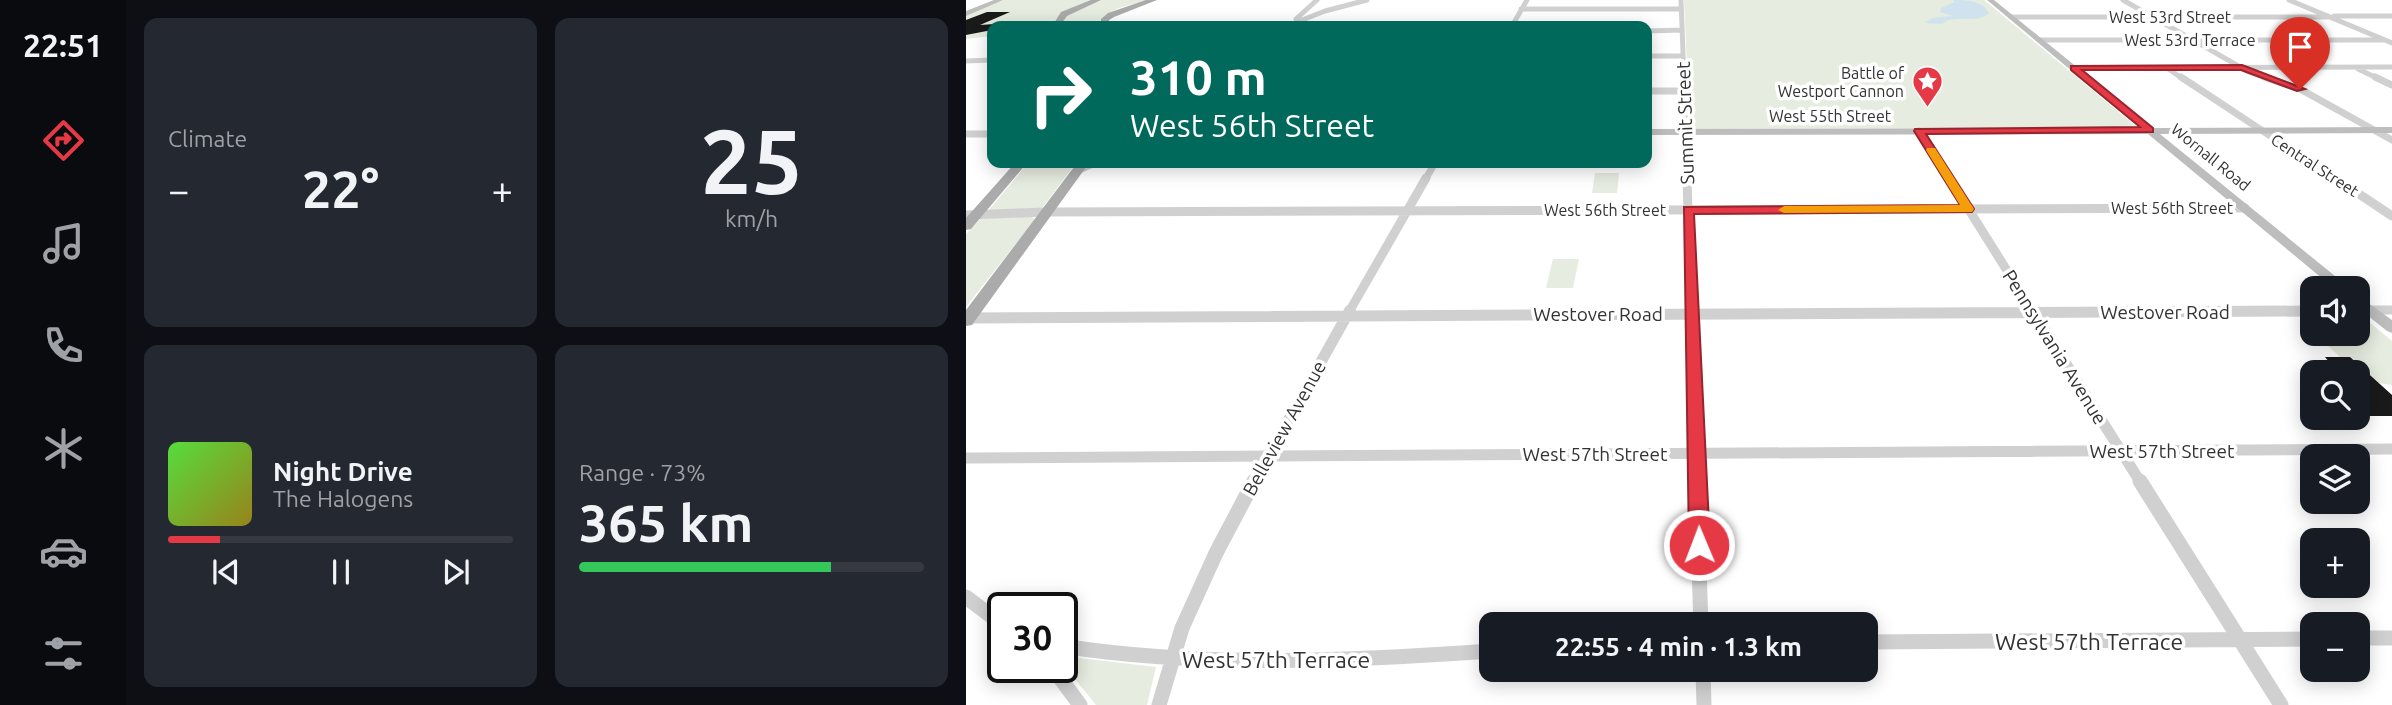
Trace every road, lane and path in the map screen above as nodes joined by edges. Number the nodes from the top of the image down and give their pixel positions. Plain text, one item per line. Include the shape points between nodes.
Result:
1 (1000, 0) edge
2 (1097, 0) edge
3 (1153, 0) edge
4 (1317, 0) edge
5 (1367, 0) edge
6 (1527, 0) edge
7 (1990, 0) edge
8 (2123, 0) edge
9 (2289, 0) edge
10 (1681, 4) edge
11 (1521, 9) junction
12 (1305, 10) junction
13 (1325, 11) junction
14 (966, 14) edge
15 (2328, 16) junction
16 (2392, 16) edge
17 (2011, 17) junction
18 (2153, 17) junction
19 (1059, 21) edge
20 (1105, 21) edge
21 (1294, 21) edge
22 (1300, 21) edge
23 (1515, 21) edge
24 (1682, 30) junction
25 (1652, 31) edge
26 (2392, 38) edge
27 (2381, 39) junction
28 (2040, 40) junction
29 (2194, 40) junction
30 (2392, 43) edge
31 (1652, 56) edge
32 (1683, 56) junction
33 (987, 60) edge
34 (966, 61) edge
35 (2392, 67) edge
36 (2074, 68) junction
37 (2167, 68) junction
38 (2242, 68) junction
39 (2356, 68) junction
40 (2392, 85) edge
41 (1652, 91) edge
42 (1684, 91) junction
43 (2150, 130) junction
44 (2262, 130) junction
45 (2373, 130) junction
46 (2392, 130) edge
47 (1919, 131) junction
48 (1652, 132) edge
49 (1684, 132) junction
50 (966, 134) edge
51 (987, 134) edge
52 (2392, 140) edge
53 (1016, 168) edge
54 (1079, 168) edge
55 (1432, 168) edge
56 (2245, 208) junction
57 (1968, 209) junction
58 (1688, 210) junction
59 (1407, 211) junction
60 (1046, 212) junction
61 (972, 214) edge
62 (2392, 216) edge
63 (966, 226) edge
64 (2328, 276) edge
65 (2370, 310) edge
66 (2392, 310) edge
67 (2300, 311) edge
68 (2033, 313) junction
69 (1692, 314) junction
70 (2370, 314) edge
71 (1346, 316) junction
72 (967, 319) edge
73 (2392, 328) edge
74 (2392, 449) edge
75 (2121, 451) junction
76 (1697, 454) junction
77 (1267, 457) junction
78 (966, 458) edge
79 (966, 597) edge
80 (1701, 612) edge
81 (987, 615) edge
82 (2392, 638) edge
83 (2300, 639) edge
84 (2370, 639) edge
85 (2240, 640) junction
86 (1878, 642) edge
87 (1078, 649) edge
88 (1479, 652) edge
89 (1172, 660) junction
90 (1703, 682) edge
91 (1064, 683) edge
92 (1080, 705) edge
93 (1159, 705) edge
94 (1704, 705) edge
95 (2281, 705) edge

1 - 14 main road
2 - 19 main road via 1064,14
3 - 20 main road
4 - 12 street
5 - 13 street
6 - 11 street
7 - 17 main road, Wornall Road
8 - 18 street
9 - 15 street
10 - 11 street
10 - 24 street, Summit Street
11 - 23 street
12 - 13 street
12 - 21 street
13 - 22 street
15 - 16 street, West 53rd Street
15 - 18 street, West 53rd Street
15 - 27 street
17 - 18 street, West 53rd Street
17 - 28 main road, Wornall Road
18 - 29 street
24 - 25 street
24 - 32 street, Summit Street
26 - 27 street, West 53rd Terrace
27 - 29 street, West 53rd Terrace
27 - 30 street
28 - 29 street, West 53rd Terrace
28 - 36 main road, Wornall Road
29 - 38 street
31 - 32 street
32 - 42 street, Summit Street
33 - 34 street
35 - 39 street
36 - 37 street
36 - 43 main road, Wornall Road
37 - 38 street
37 - 44 street, Central Street
38 - 39 street
38 - 45 street via 2300,89
39 - 40 street
41 - 42 street
42 - 49 street, Summit Street
43 - 44 main road, West 55th Street
43 - 47 main road, West 55th Street
43 - 56 main road, Wornall Road
44 - 45 main road, West 55th Street
44 - 62 street, Central Street
45 - 46 main road, West 55th Street
45 - 52 street
47 - 49 main road, West 55th Street
47 - 57 street, Pennsylvania Avenue
48 - 49 main road, West 55th Street
49 - 58 street, Summit Street
50 - 51 street
53 - 61 main road
54 - 60 main road
55 - 59 street, Belleview Avenue
56 - 57 street, West 56th Street
56 - 64 main road, Wornall Road
57 - 58 street, West 56th Street
57 - 68 street, Pennsylvania Avenue
58 - 59 street, West 56th Street
58 - 69 street, Summit Street
59 - 60 street, West 56th Street
59 - 71 street, Belleview Avenue
60 - 61 street, West 56th Street
60 - 72 main road
61 - 63 main road
65 - 66 street
67 - 68 street, Westover Road
68 - 69 street, Westover Road
68 - 75 street, Pennsylvania Avenue
69 - 71 street, Westover Road
69 - 76 street, Summit Street
70 - 73 main road
71 - 72 street, Westover Road
71 - 77 street, Belleview Avenue
74 - 75 street, West 57th Street
75 - 76 street, West 57th Street
75 - 85 street, Pennsylvania Avenue
76 - 77 street, West 57th Street
76 - 80 street, Summit Street
77 - 78 street, West 57th Street
77 - 89 street, Belleview Avenue via 1216,553
79 - 81 street
82 - 84 street
83 - 85 street, West 57th Terrace
85 - 86 street, West 57th Terrace
85 - 95 street, Pennsylvania Avenue
87 - 89 street, West 57th Terrace
88 - 89 street, West 57th Terrace via 1329,663
89 - 93 street, Belleview Avenue
90 - 94 street
91 - 92 street

